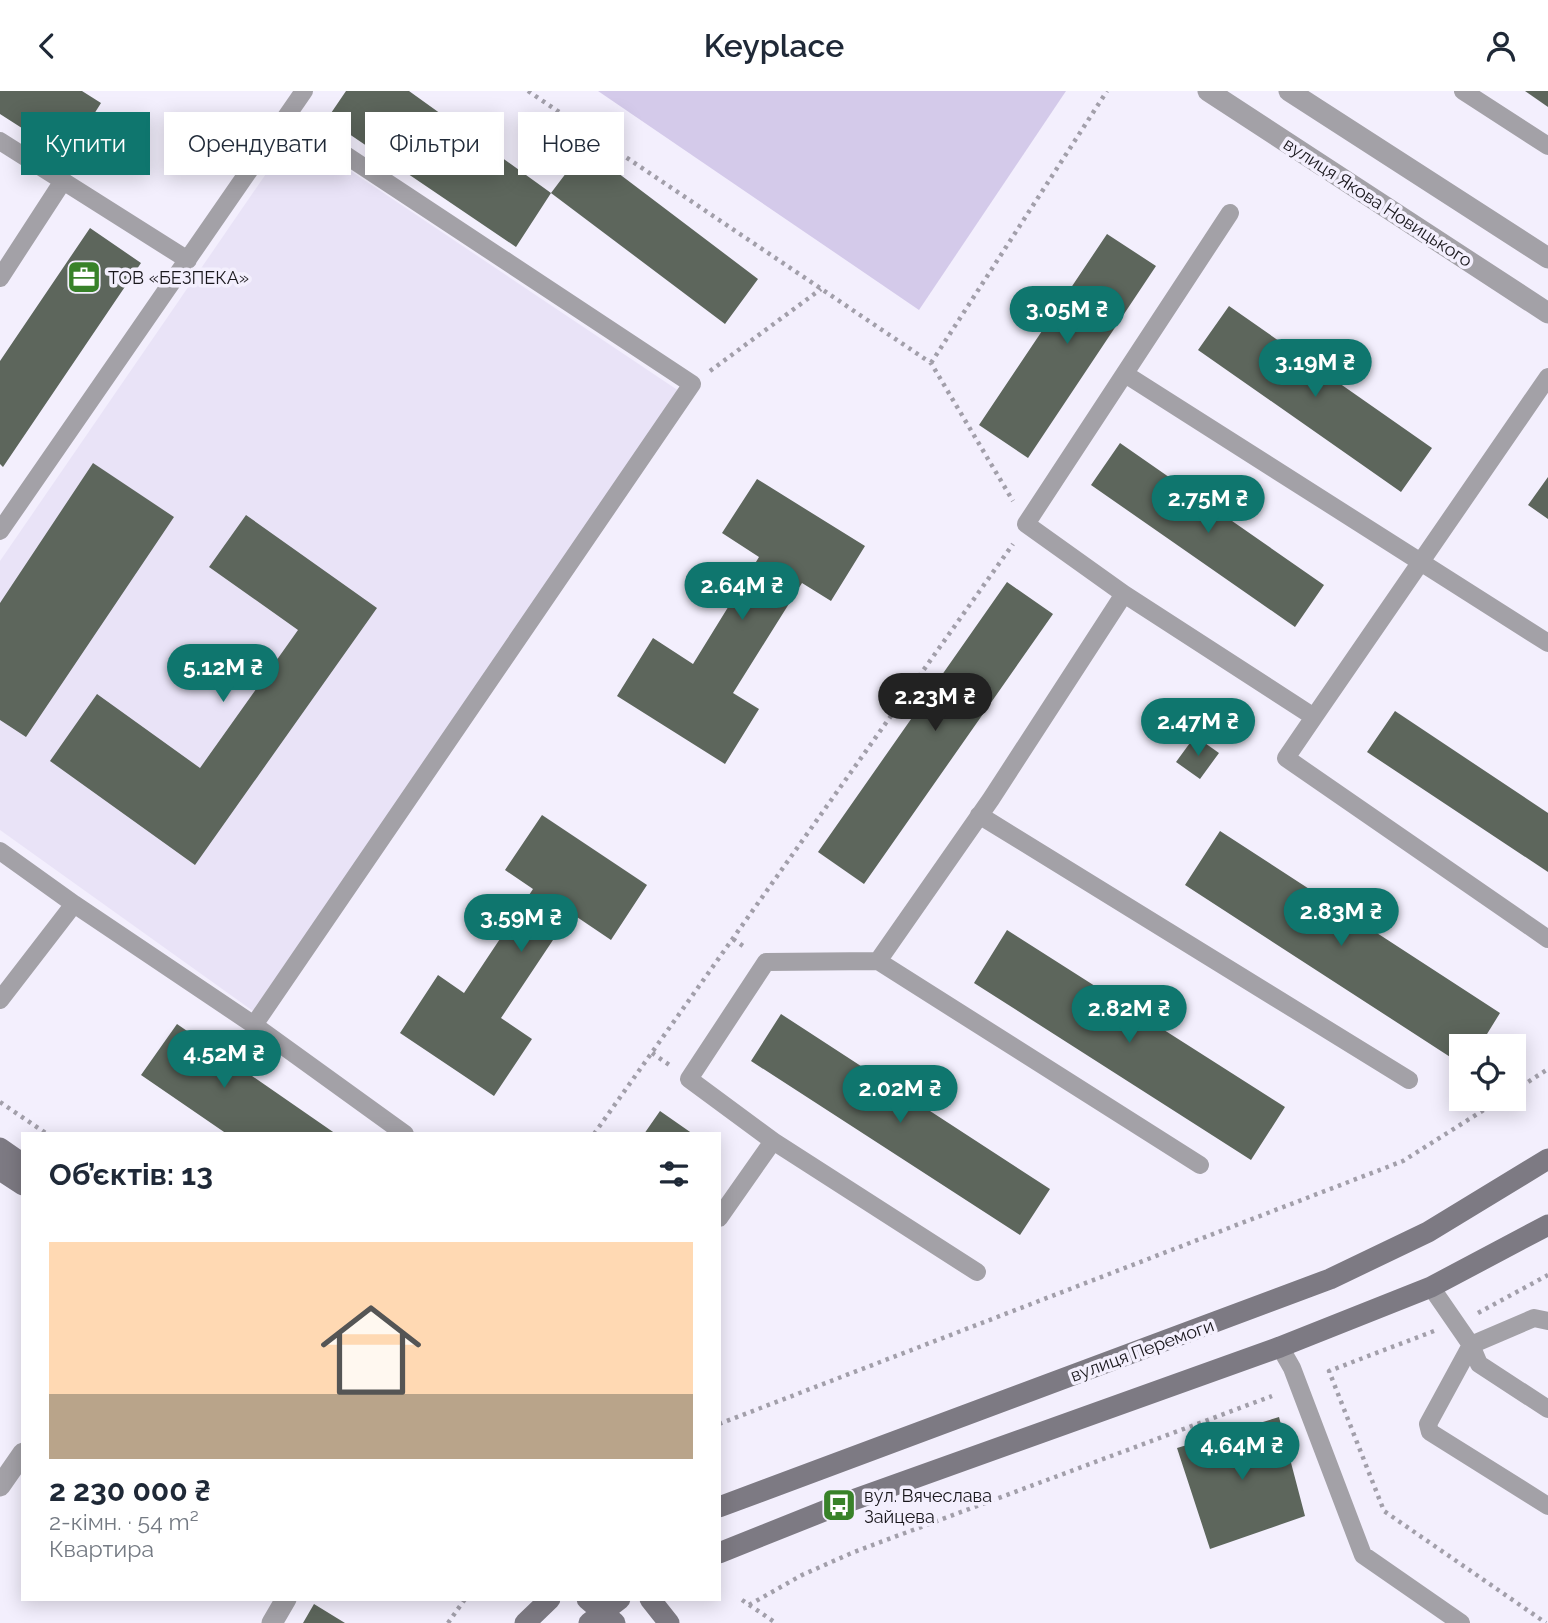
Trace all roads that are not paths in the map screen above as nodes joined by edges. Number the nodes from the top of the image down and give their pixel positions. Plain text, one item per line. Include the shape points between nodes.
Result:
1 (304, 91) edge
2 (1208, 91) edge
3 (1463, 91) edge
4 (1294, 92) edge
5 (291, 112) edge
6 (0, 141) edge
7 (1548, 146) edge
8 (351, 159) edge
9 (247, 175) edge
10 (63, 181) junction
11 (1230, 213) dead end
12 (1548, 258) edge
13 (188, 260) junction
14 (0, 278) edge
15 (1548, 313) edge
16 (1125, 374) junction
17 (1548, 377) edge
18 (0, 531) edge
19 (1421, 563) junction
20 (1124, 593) junction
21 (1548, 643) edge
22 (1314, 717) junction
23 (979, 815) junction
24 (0, 851) edge
25 (74, 904) junction
26 (1548, 939) edge
27 (878, 961) junction
28 (0, 1000) edge
29 (254, 1025) junction
30 (1409, 1080) dead end
31 (402, 1132) edge
32 (773, 1141) junction
33 (0, 1148) edge
34 (1548, 1159) edge
35 (21, 1163) edge
36 (1200, 1165) dead end
37 (0, 1170) edge
38 (21, 1184) edge
39 (721, 1215) edge
40 (1548, 1225) edge
41 (977, 1272) dead end
42 (1432, 1287) junction
43 (1548, 1321) edge
44 (1471, 1345) junction
45 (1280, 1347) junction
46 (1548, 1409) edge
47 (21, 1456) edge
48 (0, 1486) edge
49 (721, 1506) edge
50 (1548, 1506) edge
51 (721, 1552) edge
52 (285, 1601) edge
53 (548, 1601) edge
54 (617, 1601) edge
55 (652, 1601) edge
56 (598, 1614) edge
57 (272, 1623) edge
58 (525, 1623) edge
59 (669, 1623) edge
60 (1461, 1623) edge

1 - 5 lane
2 - 15 street, вулиця Якова Новицького
3 - 7 lane
4 - 12 street
6 - 10 lane
8 - 29 lane via 692,384
9 - 13 lane
10 - 13 lane
10 - 14 lane
11 - 16 lane
13 - 18 lane
16 - 19 lane
16 - 20 lane via 1026,524
17 - 19 lane
19 - 21 lane
19 - 22 lane
20 - 22 lane
20 - 23 lane
22 - 26 lane via 1286,758
23 - 27 lane
23 - 30 lane
24 - 25 lane
25 - 28 lane
25 - 29 lane
27 - 32 lane via 766,962 689,1079
27 - 36 lane
29 - 31 lane
32 - 39 lane
32 - 41 lane
33 - 35 main road
34 - 49 main road, вулиця Перемоги via 1428,1232 1330,1279
37 - 38 main road
40 - 42 main road
42 - 44 lane
42 - 45 main road
43 - 44 lane via 1534,1318
44 - 46 lane via 1479,1364
44 - 50 lane via 1428,1425 1430,1433
45 - 51 main road via 839,1505
45 - 60 lane via 1363,1555
47 - 48 street
52 - 57 street
53 - 58 main road
54 - 56 main road
55 - 59 main road

